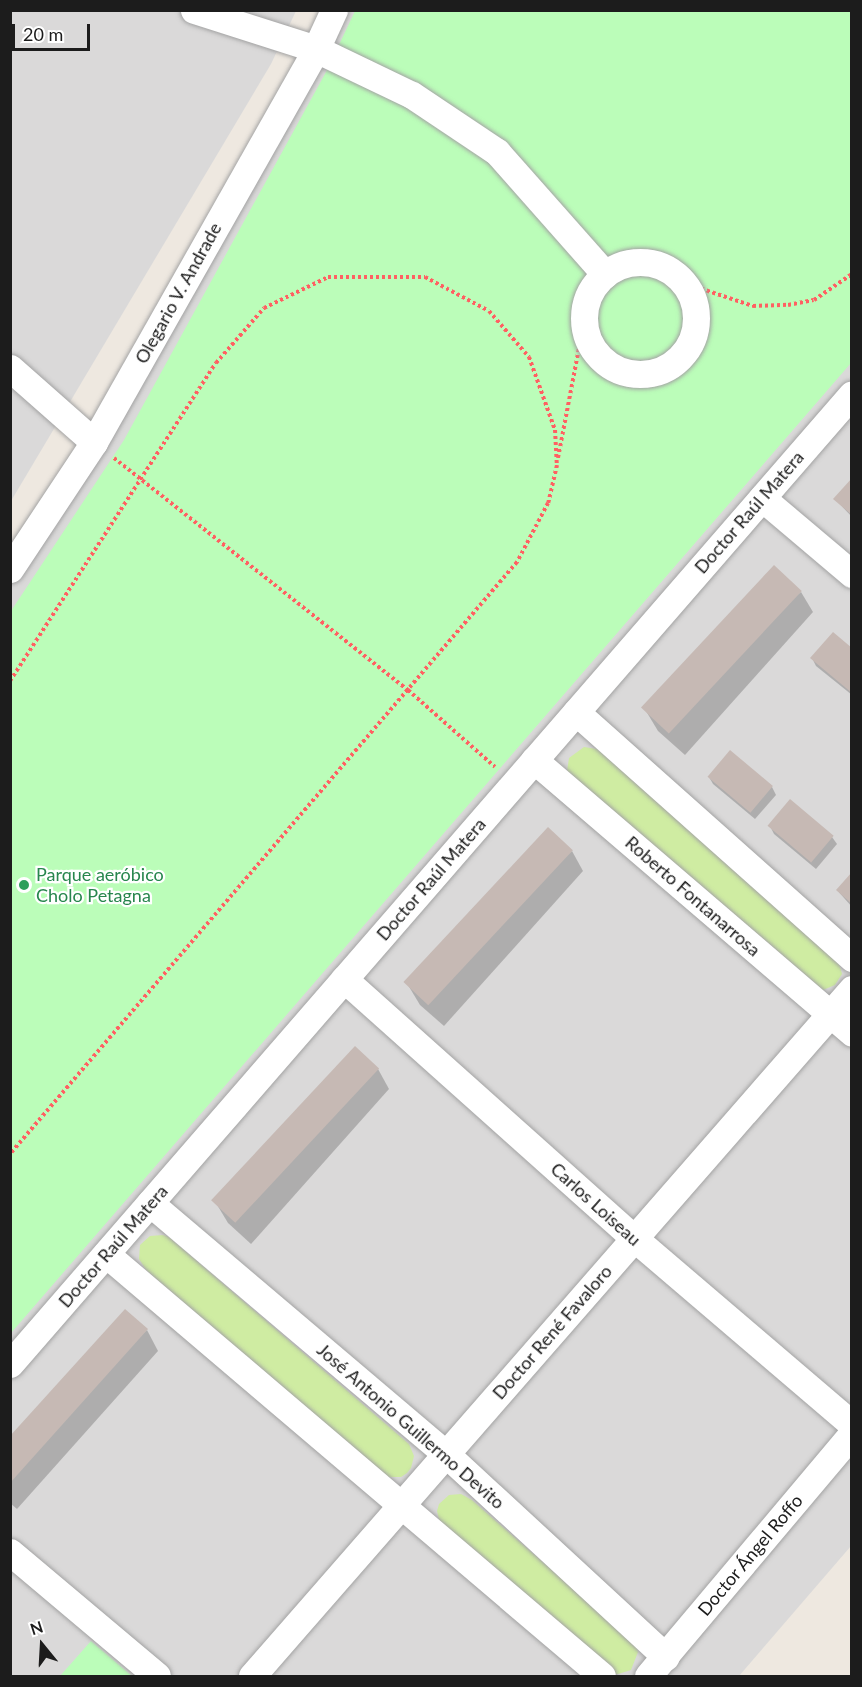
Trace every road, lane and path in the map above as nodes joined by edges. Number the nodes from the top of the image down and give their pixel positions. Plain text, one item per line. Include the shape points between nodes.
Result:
1 (194, 10) edge
2 (334, 10) edge
3 (316, 49) junction
4 (604, 274) junction
5 (852, 274) edge
6 (684, 283) junction
7 (584, 327) junction
8 (10, 368) edge
9 (852, 394) edge
10 (94, 442) junction
11 (557, 465) junction
12 (141, 480) junction
13 (762, 498) junction
14 (10, 569) edge
15 (852, 574) edge
16 (10, 681) edge
17 (408, 690) junction
18 (576, 712) junction
19 (534, 760) junction
20 (514, 784) junction
21 (852, 958) edge
22 (344, 979) junction
23 (852, 989) edge
24 (830, 1014) junction
25 (852, 1033) edge
26 (10, 1154) edge
27 (150, 1203) junction
28 (634, 1238) junction
29 (106, 1254) junction
30 (10, 1364) edge
31 (852, 1424) edge
32 (852, 1434) edge
33 (446, 1454) junction
34 (401, 1506) junction
35 (10, 1552) edge
36 (657, 1667) edge
37 (158, 1677) edge
38 (252, 1677) edge
39 (602, 1677) edge

1 - 3 street
2 - 3 street, Olegario V. Andrade
3 - 4 street via 412,95 497,153
3 - 10 street, Olegario V. Andrade
4 - 6 street via 620,265 646,262 671,271
4 - 7 street via 587,298
5 - 6 path via 814,300 788,305 753,306
6 - 7 street via 693,299 693,336 685,353 654,373 635,375 609,365 590,344
7 - 11 path
8 - 10 street
9 - 13 street, Doctor Raúl Matera
10 - 12 path
10 - 14 street, Olegario V. Andrade
11 - 12 path via 555,430 529,357 489,311 425,277 328,277 264,308 216,363
11 - 17 path via 548,503 517,562
12 - 16 path
12 - 17 path
13 - 15 street
13 - 18 street, Doctor Raúl Matera
17 - 20 path
17 - 26 path
18 - 19 street, Doctor Raúl Matera
18 - 21 street
19 - 20 street, Doctor Raúl Matera
19 - 24 street, Roberto Fontanarrosa
20 - 22 street, Doctor Raúl Matera
22 - 27 street, Doctor Raúl Matera
22 - 28 street, Carlos Loiseau
23 - 24 street, Doctor René Favaloro
24 - 25 street, Roberto Fontanarrosa
24 - 28 street, Doctor René Favaloro
27 - 29 street, Doctor Raúl Matera
27 - 33 street, José Antonio Guillermo Devito
28 - 31 street, Carlos Loiseau
28 - 33 street, Doctor René Favaloro
29 - 30 street, Doctor Raúl Matera
29 - 34 street
32 - 36 street, Doctor Ángel Roffo
33 - 34 street, Doctor René Favaloro
33 - 36 street, José Antonio Guillermo Devito
34 - 38 street, Doctor René Favaloro
34 - 39 street
35 - 37 street

